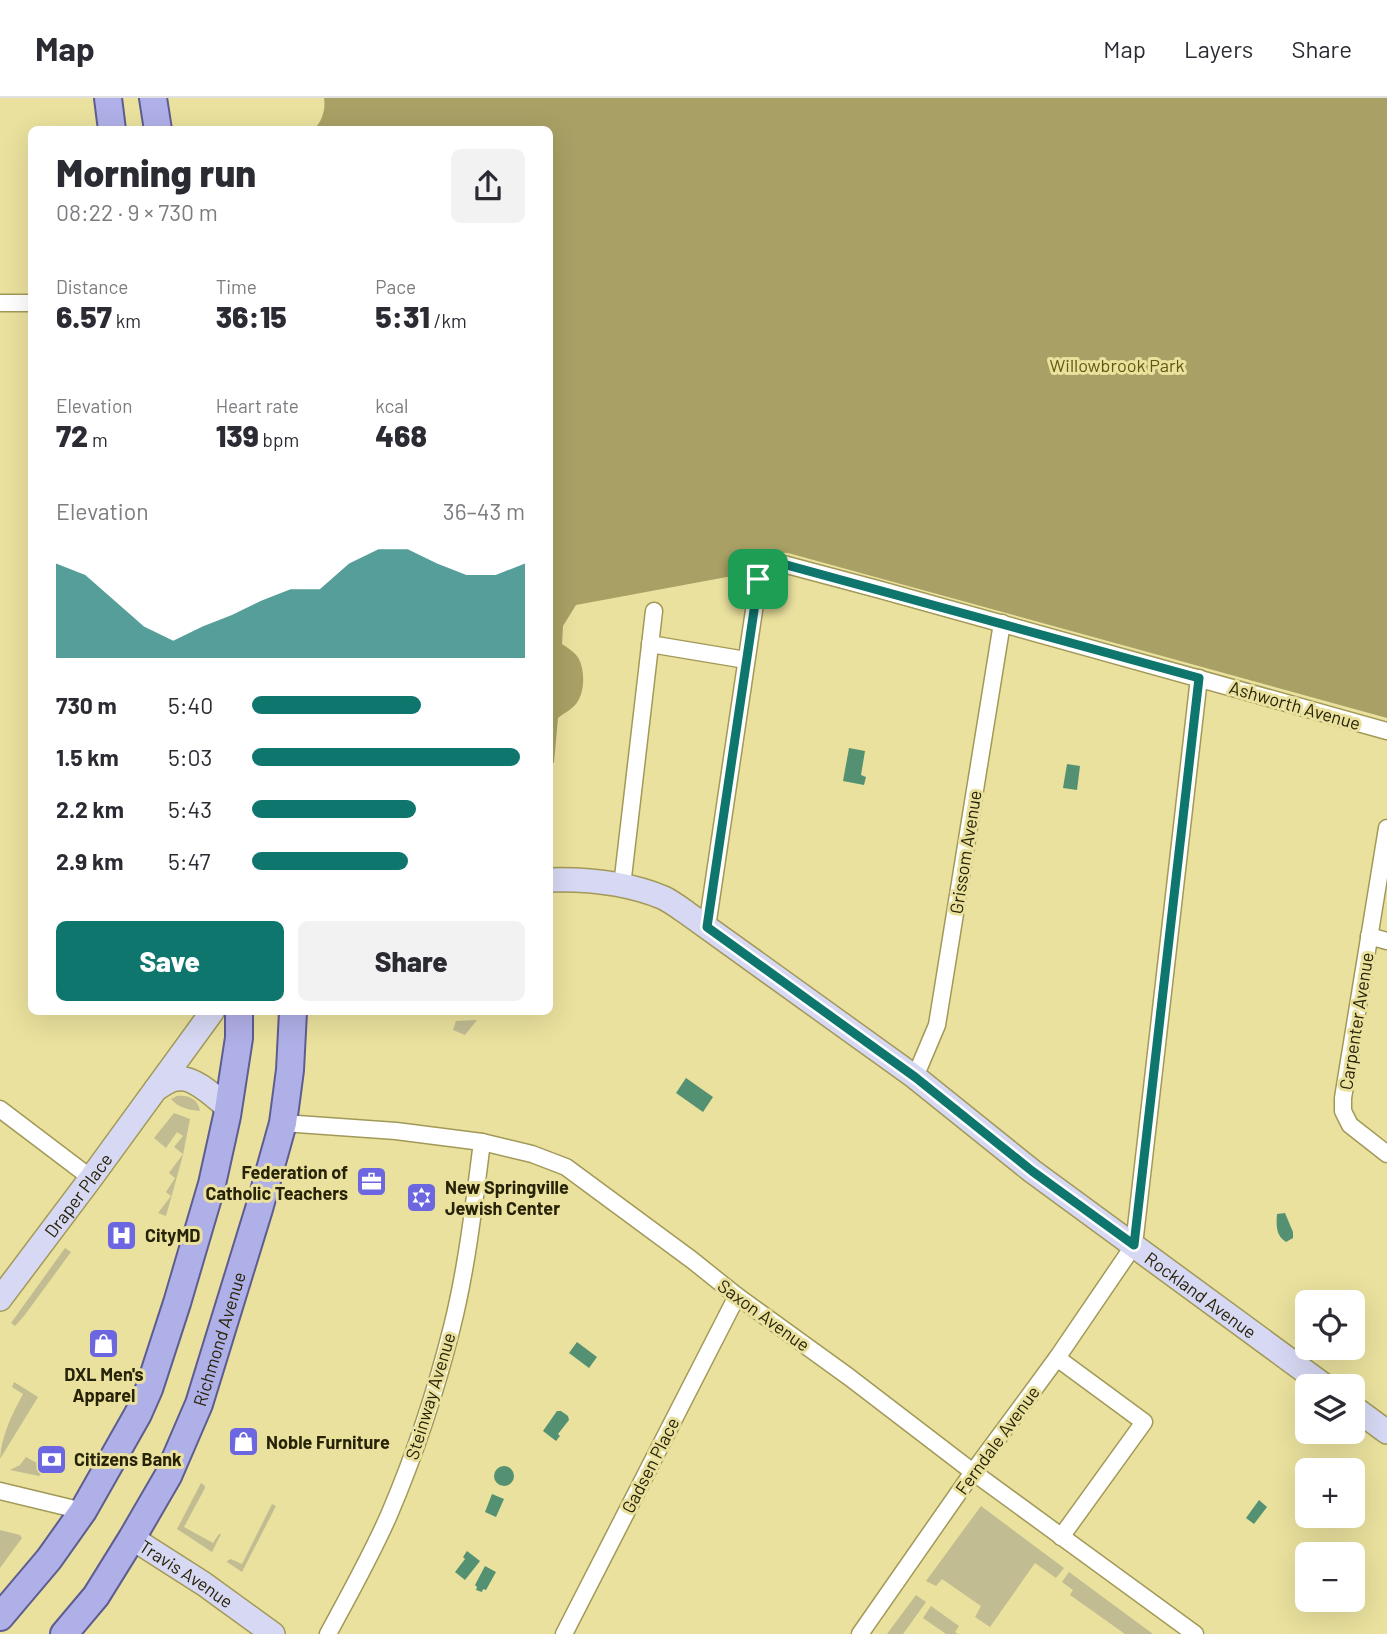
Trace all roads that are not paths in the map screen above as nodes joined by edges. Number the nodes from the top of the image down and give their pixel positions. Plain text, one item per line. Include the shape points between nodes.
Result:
1 (108, 98) edge
2 (153, 98) edge
3 (112, 126) edge
4 (157, 126) edge
5 (0, 303) edge
6 (28, 303) edge
7 (654, 611) dead end
8 (1002, 623) junction
9 (650, 644) junction
10 (746, 660) junction
11 (1199, 678) junction
12 (1387, 731) edge
13 (1387, 828) edge
14 (553, 880) edge
15 (621, 886) junction
16 (707, 927) junction
17 (1369, 936) junction
18 (1387, 941) edge
19 (210, 1015) edge
20 (239, 1015) edge
21 (293, 1015) edge
22 (915, 1077) junction
23 (154, 1091) junction
24 (228, 1108) junction
25 (0, 1109) edge
26 (283, 1123) junction
27 (482, 1142) junction
28 (1387, 1154) edge
29 (91, 1178) junction
30 (1134, 1245) junction
31 (737, 1296) junction
32 (0, 1299) edge
33 (1057, 1358) junction
34 (1309, 1374) edge
35 (1365, 1415) edge
36 (1387, 1432) edge
37 (974, 1472) junction
38 (0, 1491) edge
39 (82, 1511) junction
40 (1061, 1536) junction
41 (132, 1538) junction
42 (0, 1617) edge
43 (64, 1634) edge
44 (273, 1634) edge
45 (328, 1634) edge
46 (564, 1634) edge
47 (860, 1634) edge
48 (1195, 1634) edge

1 - 3 main road
2 - 4 main road
5 - 6 street
7 - 9 street
8 - 10 street, Ashworth Avenue via 772,561 760,570
8 - 11 street, Ashworth Avenue
8 - 22 street, Grissom Avenue via 937,1025
9 - 10 street
9 - 15 street
10 - 16 street
11 - 12 street, Ashworth Avenue
11 - 30 street
13 - 17 street, Carpenter Avenue
14 - 15 street, Rockland Avenue
15 - 16 street, Rockland Avenue via 664,898
16 - 22 street, Rockland Avenue
17 - 18 street
17 - 28 street, Carpenter Avenue via 1343,1111 1350,1125
19 - 23 street, Draper Place
20 - 24 main road
21 - 26 main road, Richmond Avenue
22 - 30 street, Rockland Avenue
23 - 24 street via 179,1078 188,1080
23 - 29 street, Draper Place
24 - 39 main road via 212,1184 149,1389
25 - 29 street
26 - 27 street, Saxon Avenue
26 - 41 main road, Richmond Avenue via 199,1404 168,1476
27 - 31 street, Saxon Avenue via 566,1167
27 - 45 street, Steinway Avenue via 463,1274 435,1388 389,1514
29 - 32 street, Draper Place
30 - 33 street, Ferndale Avenue
30 - 34 street, Rockland Avenue
31 - 37 street, Saxon Avenue
31 - 46 street, Gadsen Place
33 - 37 street, Ferndale Avenue
33 - 40 street via 1144,1422
35 - 36 street
37 - 40 street, Saxon Avenue
37 - 47 street, Ferndale Avenue
38 - 39 street
39 - 42 main road via 50,1559
40 - 48 street, Saxon Avenue
41 - 43 main road, Richmond Avenue via 96,1596
41 - 44 street, Travis Avenue

